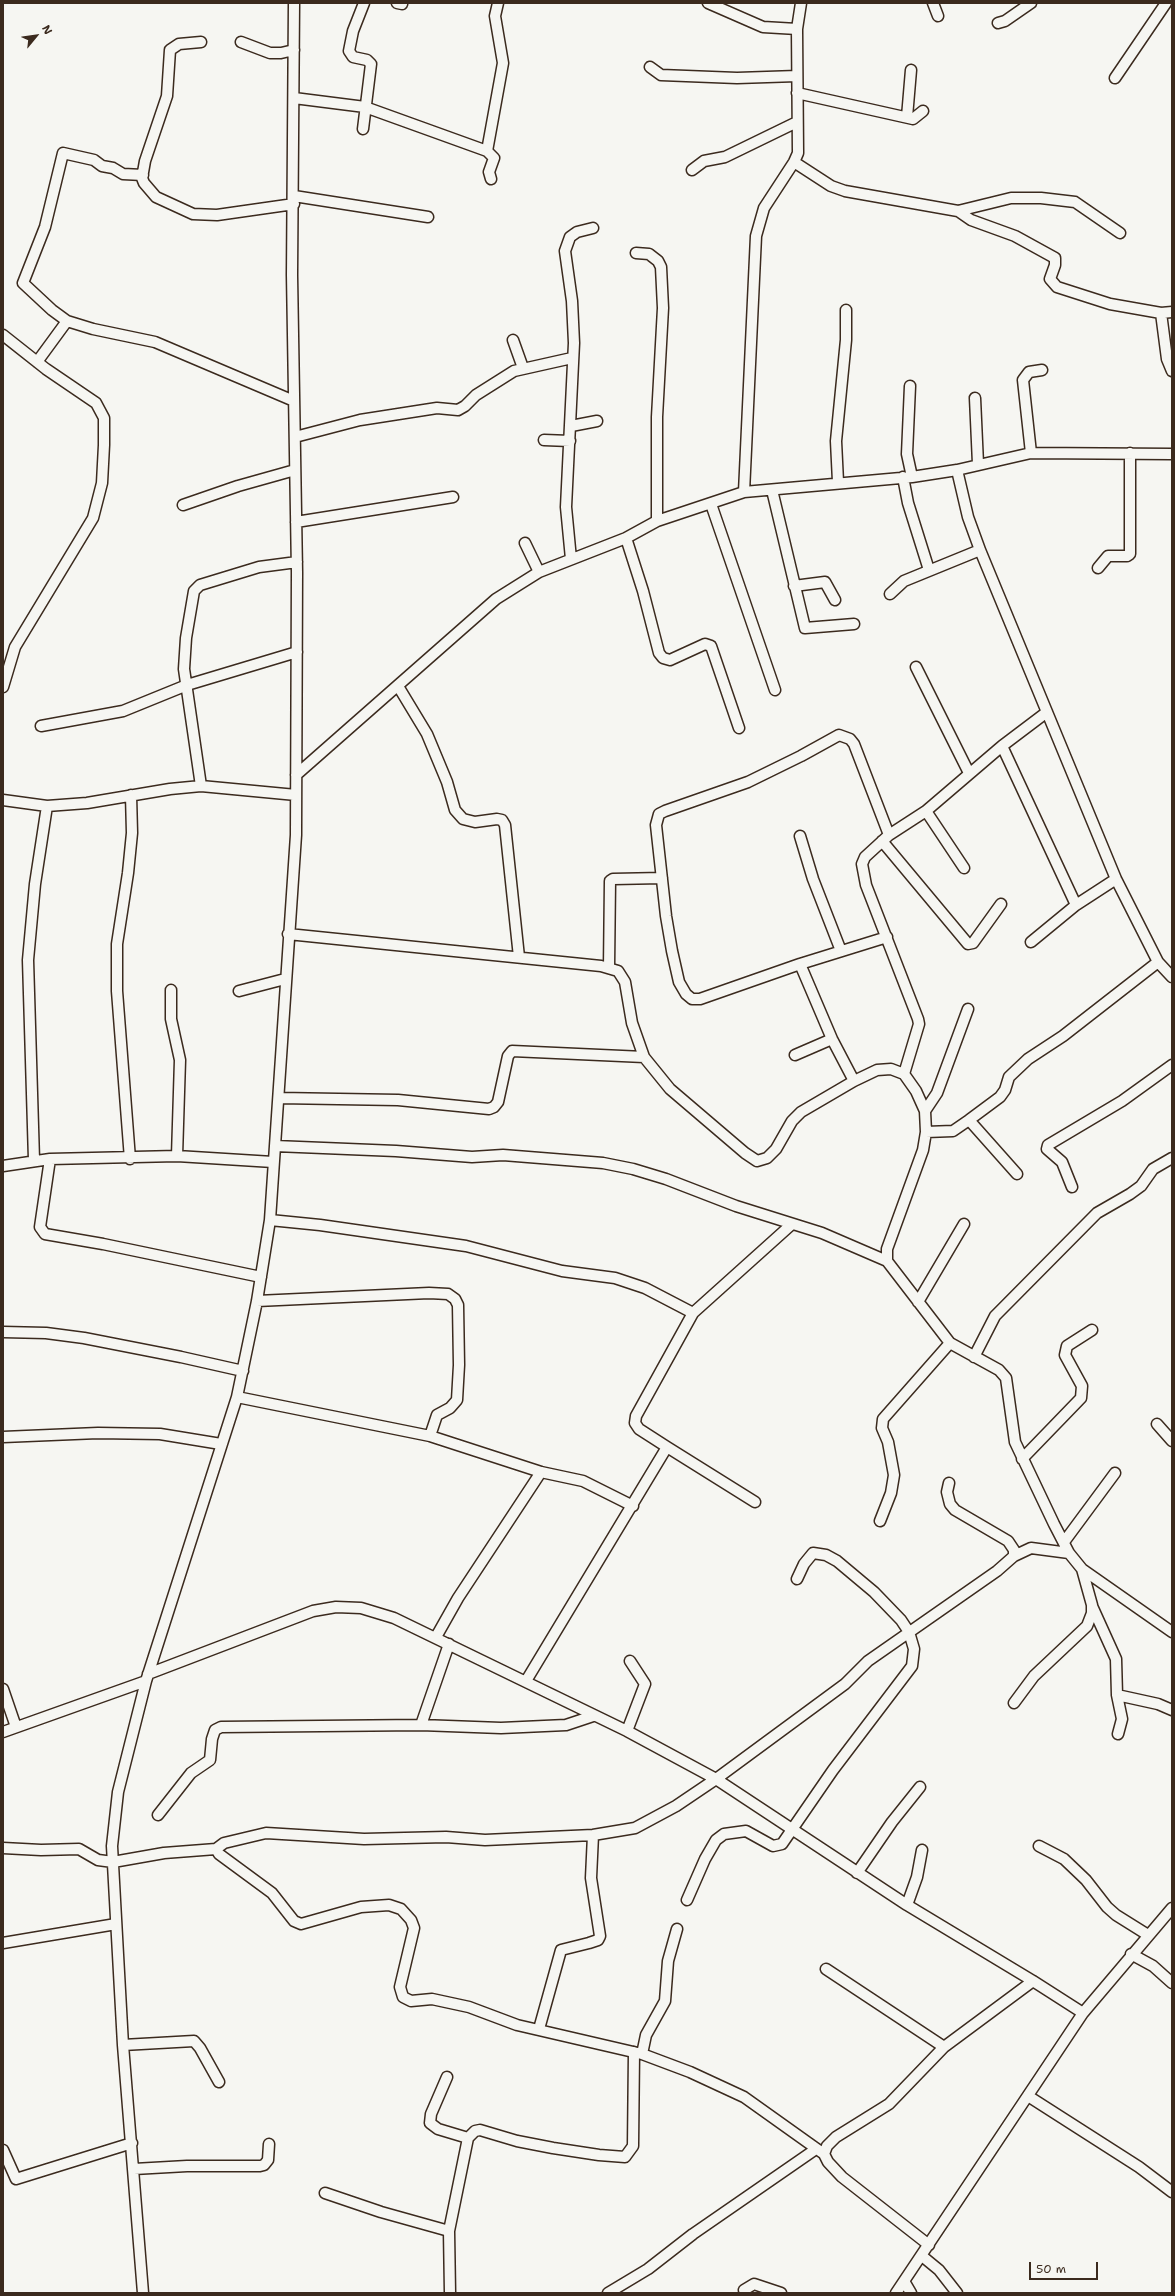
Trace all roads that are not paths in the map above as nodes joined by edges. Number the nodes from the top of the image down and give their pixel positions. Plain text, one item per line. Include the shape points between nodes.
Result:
1 (294, 3) edge
2 (364, 3) edge
3 (498, 3) edge
4 (708, 3) edge
5 (801, 3) edge
6 (933, 3) edge
7 (1031, 3) edge
8 (1166, 3) edge
9 (938, 16) dead end
10 (998, 23) dead end
11 (797, 30) junction
12 (201, 42) dead end
13 (241, 42) dead end
14 (294, 50) junction
15 (650, 67) dead end
16 (911, 70) dead end
17 (796, 76) junction
18 (1115, 78) dead end
19 (797, 92) junction
20 (294, 98) junction
21 (365, 107) junction
22 (923, 111) dead end
23 (907, 117) junction
24 (797, 122) junction
25 (363, 129) dead end
26 (487, 151) junction
27 (794, 162) junction
28 (692, 170) dead end
29 (143, 176) junction
30 (491, 178) dead end
31 (294, 200) junction
32 (958, 211) junction
33 (428, 217) dead end
34 (593, 228) dead end
35 (1120, 233) dead end
36 (636, 253) dead end
37 (846, 310) dead end
38 (1172, 312) edge
39 (1161, 313) junction
40 (68, 321) junction
41 (3, 335) edge
42 (513, 340) dead end
43 (572, 358) junction
44 (1169, 359) edge
45 (37, 362) junction
46 (523, 368) junction
47 (1042, 370) dead end
48 (1172, 370) edge
49 (910, 386) dead end
50 (975, 398) dead end
51 (294, 401) junction
52 (597, 421) dead end
53 (571, 426) junction
54 (295, 438) junction
55 (544, 440) dead end
56 (570, 441) junction
57 (1031, 453) junction
58 (1130, 453) junction
59 (1172, 454) edge
60 (978, 464) junction
61 (296, 470) junction
62 (957, 470) junction
63 (907, 477) junction
64 (838, 482) junction
65 (772, 490) junction
66 (744, 492) junction
67 (453, 497) dead end
68 (710, 504) junction
69 (183, 505) dead end
70 (657, 521) junction
71 (296, 522) junction
72 (626, 538) junction
73 (524, 543) dead end
74 (980, 550) junction
75 (571, 559) junction
76 (297, 562) junction
77 (1098, 568) dead end
78 (929, 570) junction
79 (539, 572) junction
80 (794, 586) junction
81 (890, 594) dead end
82 (835, 600) dead end
83 (854, 624) dead end
84 (297, 652) junction
85 (916, 667) dead end
86 (186, 684) junction
87 (398, 686) junction
88 (3, 687) edge
89 (775, 690) dead end
90 (1047, 712) junction
91 (41, 726) dead end
92 (739, 728) dead end
93 (1002, 746) junction
94 (969, 773) junction
95 (296, 775) junction
96 (201, 786) junction
97 (131, 795) junction
98 (296, 795) junction
99 (3, 800) edge
100 (47, 806) junction
101 (926, 811) junction
102 (800, 836) dead end
103 (885, 838) junction
104 (964, 868) dead end
105 (662, 878) junction
106 (1116, 879) junction
107 (1001, 904) dead end
108 (1076, 905) junction
109 (288, 934) junction
110 (887, 937) junction
111 (1031, 942) dead end
112 (841, 951) junction
113 (519, 957) junction
114 (1158, 962) junction
115 (800, 964) junction
116 (609, 968) junction
117 (1172, 977) edge
118 (286, 979) junction
119 (171, 990) dead end
120 (239, 990) dead end
121 (968, 1009) dead end
122 (832, 1039) junction
123 (795, 1055) dead end
124 (644, 1057) junction
125 (1172, 1065) edge
126 (904, 1074) junction
127 (854, 1081) junction
128 (279, 1098) junction
129 (925, 1111) junction
130 (969, 1120) junction
131 (926, 1132) junction
132 (275, 1146) junction
133 (177, 1156) junction
134 (1172, 1158) edge
135 (50, 1159) junction
136 (130, 1159) junction
137 (34, 1160) junction
138 (273, 1162) junction
139 (3, 1166) edge
140 (1017, 1174) dead end
141 (1072, 1187) dead end
142 (270, 1220) junction
143 (792, 1224) junction
144 (964, 1224) dead end
145 (887, 1260) junction
146 (261, 1277) junction
147 (256, 1301) junction
148 (918, 1302) junction
149 (693, 1313) junction
150 (1092, 1330) dead end
151 (3, 1332) edge
152 (950, 1343) junction
153 (974, 1357) junction
154 (243, 1372) junction
155 (237, 1397) junction
156 (1158, 1424) dead end
157 (430, 1436) junction
158 (3, 1437) edge
159 (1172, 1441) edge
160 (221, 1444) junction
161 (667, 1447) junction
162 (1022, 1459) junction
163 (541, 1472) junction
164 (1115, 1473) dead end
165 (949, 1483) dead end
166 (755, 1502) dead end
167 (633, 1506) junction
168 (880, 1521) dead end
169 (1064, 1542) junction
170 (1069, 1553) junction
171 (1014, 1556) junction
172 (1082, 1569) junction
173 (797, 1579) dead end
174 (1092, 1605) junction
175 (909, 1632) junction
176 (1172, 1632) edge
177 (436, 1637) junction
178 (449, 1644) junction
179 (630, 1661) dead end
180 (147, 1678) junction
181 (526, 1681) junction
182 (3, 1689) edge
183 (1117, 1695) junction
184 (1014, 1703) dead end
185 (1172, 1710) edge
186 (593, 1716) junction
187 (421, 1725) junction
188 (16, 1727) junction
189 (627, 1731) junction
190 (3, 1732) edge
191 (1118, 1734) dead end
192 (716, 1779) junction
193 (920, 1787) dead end
194 (158, 1815) dead end
195 (794, 1829) junction
196 (593, 1835) junction
197 (1039, 1846) dead end
198 (3, 1848) edge
199 (216, 1849) junction
200 (922, 1850) dead end
201 (113, 1862) junction
202 (857, 1873) junction
203 (687, 1900) dead end
204 (907, 1905) junction
205 (1172, 1908) edge
206 (116, 1924) junction
207 (677, 1929) dead end
208 (1148, 1934) junction
209 (3, 1943) edge
210 (1131, 1954) junction
211 (826, 1969) dead end
212 (1033, 1980) junction
213 (1172, 1983) edge
214 (1083, 2014) junction
215 (539, 2029) junction
216 (123, 2046) junction
217 (944, 2047) junction
218 (638, 2053) junction
219 (447, 2077) dead end
220 (219, 2082) dead end
221 (1028, 2096) junction
222 (468, 2138) junction
223 (132, 2143) junction
224 (270, 2144) dead end
225 (3, 2150) edge
226 (820, 2151) junction
227 (134, 2169) junction
228 (1172, 2192) edge
229 (325, 2193) dead end
230 (449, 2231) junction
231 (929, 2246) junction
232 (922, 2256) junction
233 (904, 2281) junction
234 (744, 2290) dead end
235 (143, 2293) edge
236 (450, 2293) edge
237 (608, 2293) edge
238 (781, 2293) edge
239 (896, 2293) edge
240 (911, 2293) edge
241 (957, 2293) edge

1 - 14 street
2 - 21 street via 349,51 352,57 367,60 371,64
3 - 26 street via 494,16 503,63
4 - 11 street via 763,27
5 - 11 street
6 - 9 street
7 - 10 street
8 - 18 street
11 - 17 street
12 - 29 street via 179,44 170,50 168,96 145,160
13 - 14 street via 270,53
14 - 20 street
15 - 17 street via 661,75 737,78
16 - 23 street
17 - 19 street
19 - 23 street
19 - 24 street
20 - 21 street
20 - 31 street
21 - 25 street
21 - 26 street
22 - 23 street via 913,119
24 - 27 street via 799,144
24 - 28 street via 725,157 704,160
26 - 30 street via 494,158 489,172
27 - 32 street via 817,179 845,191
27 - 66 street via 764,208 756,236
29 - 31 street via 144,183 156,197 193,214 218,215
29 - 40 street via 123,174 94,160 63,153 45,227 23,283
31 - 33 street
31 - 51 street
32 - 35 street via 1011,198 1075,202
32 - 39 street via 971,220 1014,236 1054,258 1055,265 1050,278 1051,283 1057,287 1110,304
34 - 43 street via 578,232 570,237 567,243 574,343
36 - 70 street via 649,254 661,266 663,308 657,417
37 - 64 street via 846,340 836,441
38 - 39 street
39 - 44 street
40 - 45 street
40 - 51 street via 155,342
41 - 45 street
42 - 46 street
43 - 46 street
43 - 53 street
44 - 48 street
45 - 88 street via 88,397 101,410 104,418 102,483 93,518 15,647
46 - 54 street via 476,395 458,410 437,408 360,420
47 - 57 street via 1029,372 1023,380
49 - 63 street
50 - 60 street
51 - 54 street
52 - 53 street
53 - 56 street
54 - 61 street
55 - 56 street
56 - 75 street via 566,507
57 - 58 street
57 - 60 street
58 - 59 street
58 - 77 street via 1130,554 1108,556
60 - 62 street
61 - 69 street
61 - 71 street
62 - 63 street
62 - 74 street via 968,517
63 - 64 street
63 - 78 street via 908,503
64 - 65 street
65 - 66 street
65 - 80 street
66 - 68 street
67 - 71 street
68 - 70 street
68 - 89 street
70 - 72 street
71 - 76 street
72 - 75 street
72 - 92 street via 659,653 663,658 670,660 705,644 711,646
73 - 79 street
74 - 78 street
74 - 90 street
75 - 79 street
76 - 84 street
76 - 86 street via 259,568 197,587 194,591 186,638
78 - 81 street via 904,580
79 - 87 street via 496,599
80 - 82 street via 825,582
80 - 83 street via 805,628
84 - 86 street
84 - 95 street
85 - 94 street
86 - 91 street via 123,711
86 - 96 street
87 - 95 street
87 - 113 street via 427,734 447,782 455,810 463,819 475,822 497,819 502,820 505,825
90 - 93 street
90 - 106 street
93 - 94 street
93 - 108 street
94 - 101 street
95 - 98 street
96 - 97 street
96 - 98 street
97 - 100 street via 87,803
97 - 136 street via 132,833 117,944 117,983
98 - 109 street via 296,835
99 - 100 street
100 - 137 street via 35,884 28,960
101 - 103 street
101 - 104 street
102 - 112 street via 813,879
103 - 105 street via 854,744 850,739 839,735 748,782 659,814 656,825
103 - 107 street via 966,943 973,943
103 - 110 street via 865,857 862,873
105 - 115 street via 667,923 679,982 692,999 700,999
105 - 116 street via 610,881
106 - 108 street
106 - 114 street
108 - 111 street
109 - 113 street
109 - 118 street
110 - 112 street
110 - 126 street via 919,1024
112 - 115 street
113 - 116 street
114 - 117 street
114 - 130 street via 1063,1036 1028,1059 1009,1077 1000,1097
115 - 122 street
116 - 124 street via 618,971 625,982 632,1023
118 - 120 street
118 - 128 street
119 - 133 street via 171,1019 180,1060
121 - 129 street via 937,1093
122 - 123 street
122 - 127 street
124 - 127 street via 670,1089 757,1161 767,1158 776,1149 792,1121 801,1112
124 - 128 street via 512,1051 508,1056 498,1102 489,1109 404,1100
125 - 141 street via 1122,1101 1048,1145 1047,1149 1062,1162
126 - 127 street via 891,1069 877,1070
126 - 129 street
128 - 132 street
129 - 131 street
130 - 131 street via 953,1131
130 - 140 street
131 - 145 street via 923,1150 887,1249
132 - 138 street
132 - 143 street via 472,1157 509,1155 603,1163 666,1179
133 - 136 street
133 - 138 street
134 - 153 street via 1153,1169 1141,1186 1097,1213 996,1316
135 - 136 street
135 - 137 street
135 - 146 street via 40,1227 45,1234
137 - 139 street
138 - 142 street
142 - 146 street
142 - 149 street via 466,1246 562,1272 615,1278 645,1288
143 - 145 street
143 - 149 street
144 - 148 street
145 - 148 street
146 - 147 street
147 - 154 street
147 - 157 street via 429,1293 448,1294 455,1299 458,1305 460,1365 457,1400 450,1408 437,1415
148 - 152 street
149 - 161 street via 636,1416 635,1423 639,1429
150 - 162 street via 1067,1346 1066,1355 1082,1386 1081,1398
151 - 154 street via 46,1333 84,1338 181,1356
152 - 153 street
152 - 168 street via 883,1419 882,1428 888,1442 894,1475 891,1493
153 - 162 street via 999,1370 1006,1378 1015,1442
154 - 155 street
155 - 157 street
155 - 160 street
156 - 159 street
157 - 163 street
158 - 160 street via 98,1433 160,1434
160 - 180 street
161 - 166 street
161 - 167 street
162 - 169 street
163 - 167 street via 583,1481
163 - 177 street via 458,1598
164 - 169 street
165 - 171 street via 947,1492 950,1504 955,1510 1008,1541 1014,1550
167 - 181 street
169 - 170 street
170 - 171 street via 1031,1548
170 - 172 street
171 - 175 street
172 - 174 street
172 - 176 street
173 - 175 street via 813,1553 826,1555 838,1561 874,1592
174 - 183 street via 1116,1659
174 - 184 street via 1087,1626 1034,1676
175 - 192 street via 868,1662 845,1684
175 - 195 street via 914,1649 912,1666 833,1770
177 - 178 street
177 - 180 street via 394,1618 361,1608 336,1607 313,1611
178 - 181 street
178 - 187 street
179 - 189 street via 645,1684
180 - 188 street
180 - 201 street via 118,1792 112,1846
181 - 186 street
182 - 188 street
183 - 185 street via 1158,1704
183 - 191 street via 1122,1719
186 - 187 street via 577,1723 560,1726 501,1728
186 - 189 street
187 - 194 street via 221,1727 215,1730 210,1760 191,1773
188 - 190 street
189 - 192 street
192 - 195 street
192 - 196 street via 676,1806 635,1828
193 - 202 street
195 - 202 street
195 - 203 street via 782,1844 777,1846 746,1831 724,1834 716,1840 705,1859
196 - 199 street via 485,1840 446,1837 364,1839 266,1833 224,1843
196 - 215 street via 591,1878 600,1936 598,1940 589,1944 561,1950
197 - 208 street via 1064,1859 1086,1880 1106,1907
198 - 201 street via 79,1849 98,1860
199 - 201 street via 145,1855
199 - 215 street via 219,1854 272,1893 294,1921 301,1924 361,1907 389,1905 401,1909 411,1920 414,1928 400,1987 403,1997 412,2001 432,1999 469,2007 517,2025
200 - 204 street via 917,1877
201 - 206 street
202 - 204 street
204 - 212 street
205 - 208 street
206 - 209 street
206 - 216 street
207 - 218 street via 668,1961 665,2001
208 - 210 street
210 - 213 street via 1153,1966
210 - 214 street
211 - 217 street
212 - 214 street
212 - 217 street
214 - 221 street
215 - 218 street
216 - 220 street via 194,2041
216 - 223 street
217 - 226 street via 889,2104 836,2137
218 - 222 street via 632,2146 625,2157 553,2148 480,2130
218 - 226 street via 690,2072 744,2097
219 - 222 street via 431,2114 430,2123 438,2129
221 - 228 street
221 - 231 street
222 - 230 street
223 - 225 street via 16,2179
223 - 227 street
224 - 227 street via 268,2160 260,2166
226 - 231 street via 842,2177
226 - 237 street via 693,2234 648,2269
227 - 235 street
229 - 230 street
230 - 236 street
231 - 232 street
232 - 233 street
232 - 241 street via 939,2270
233 - 239 street
233 - 240 street
234 - 238 street via 754,2284

